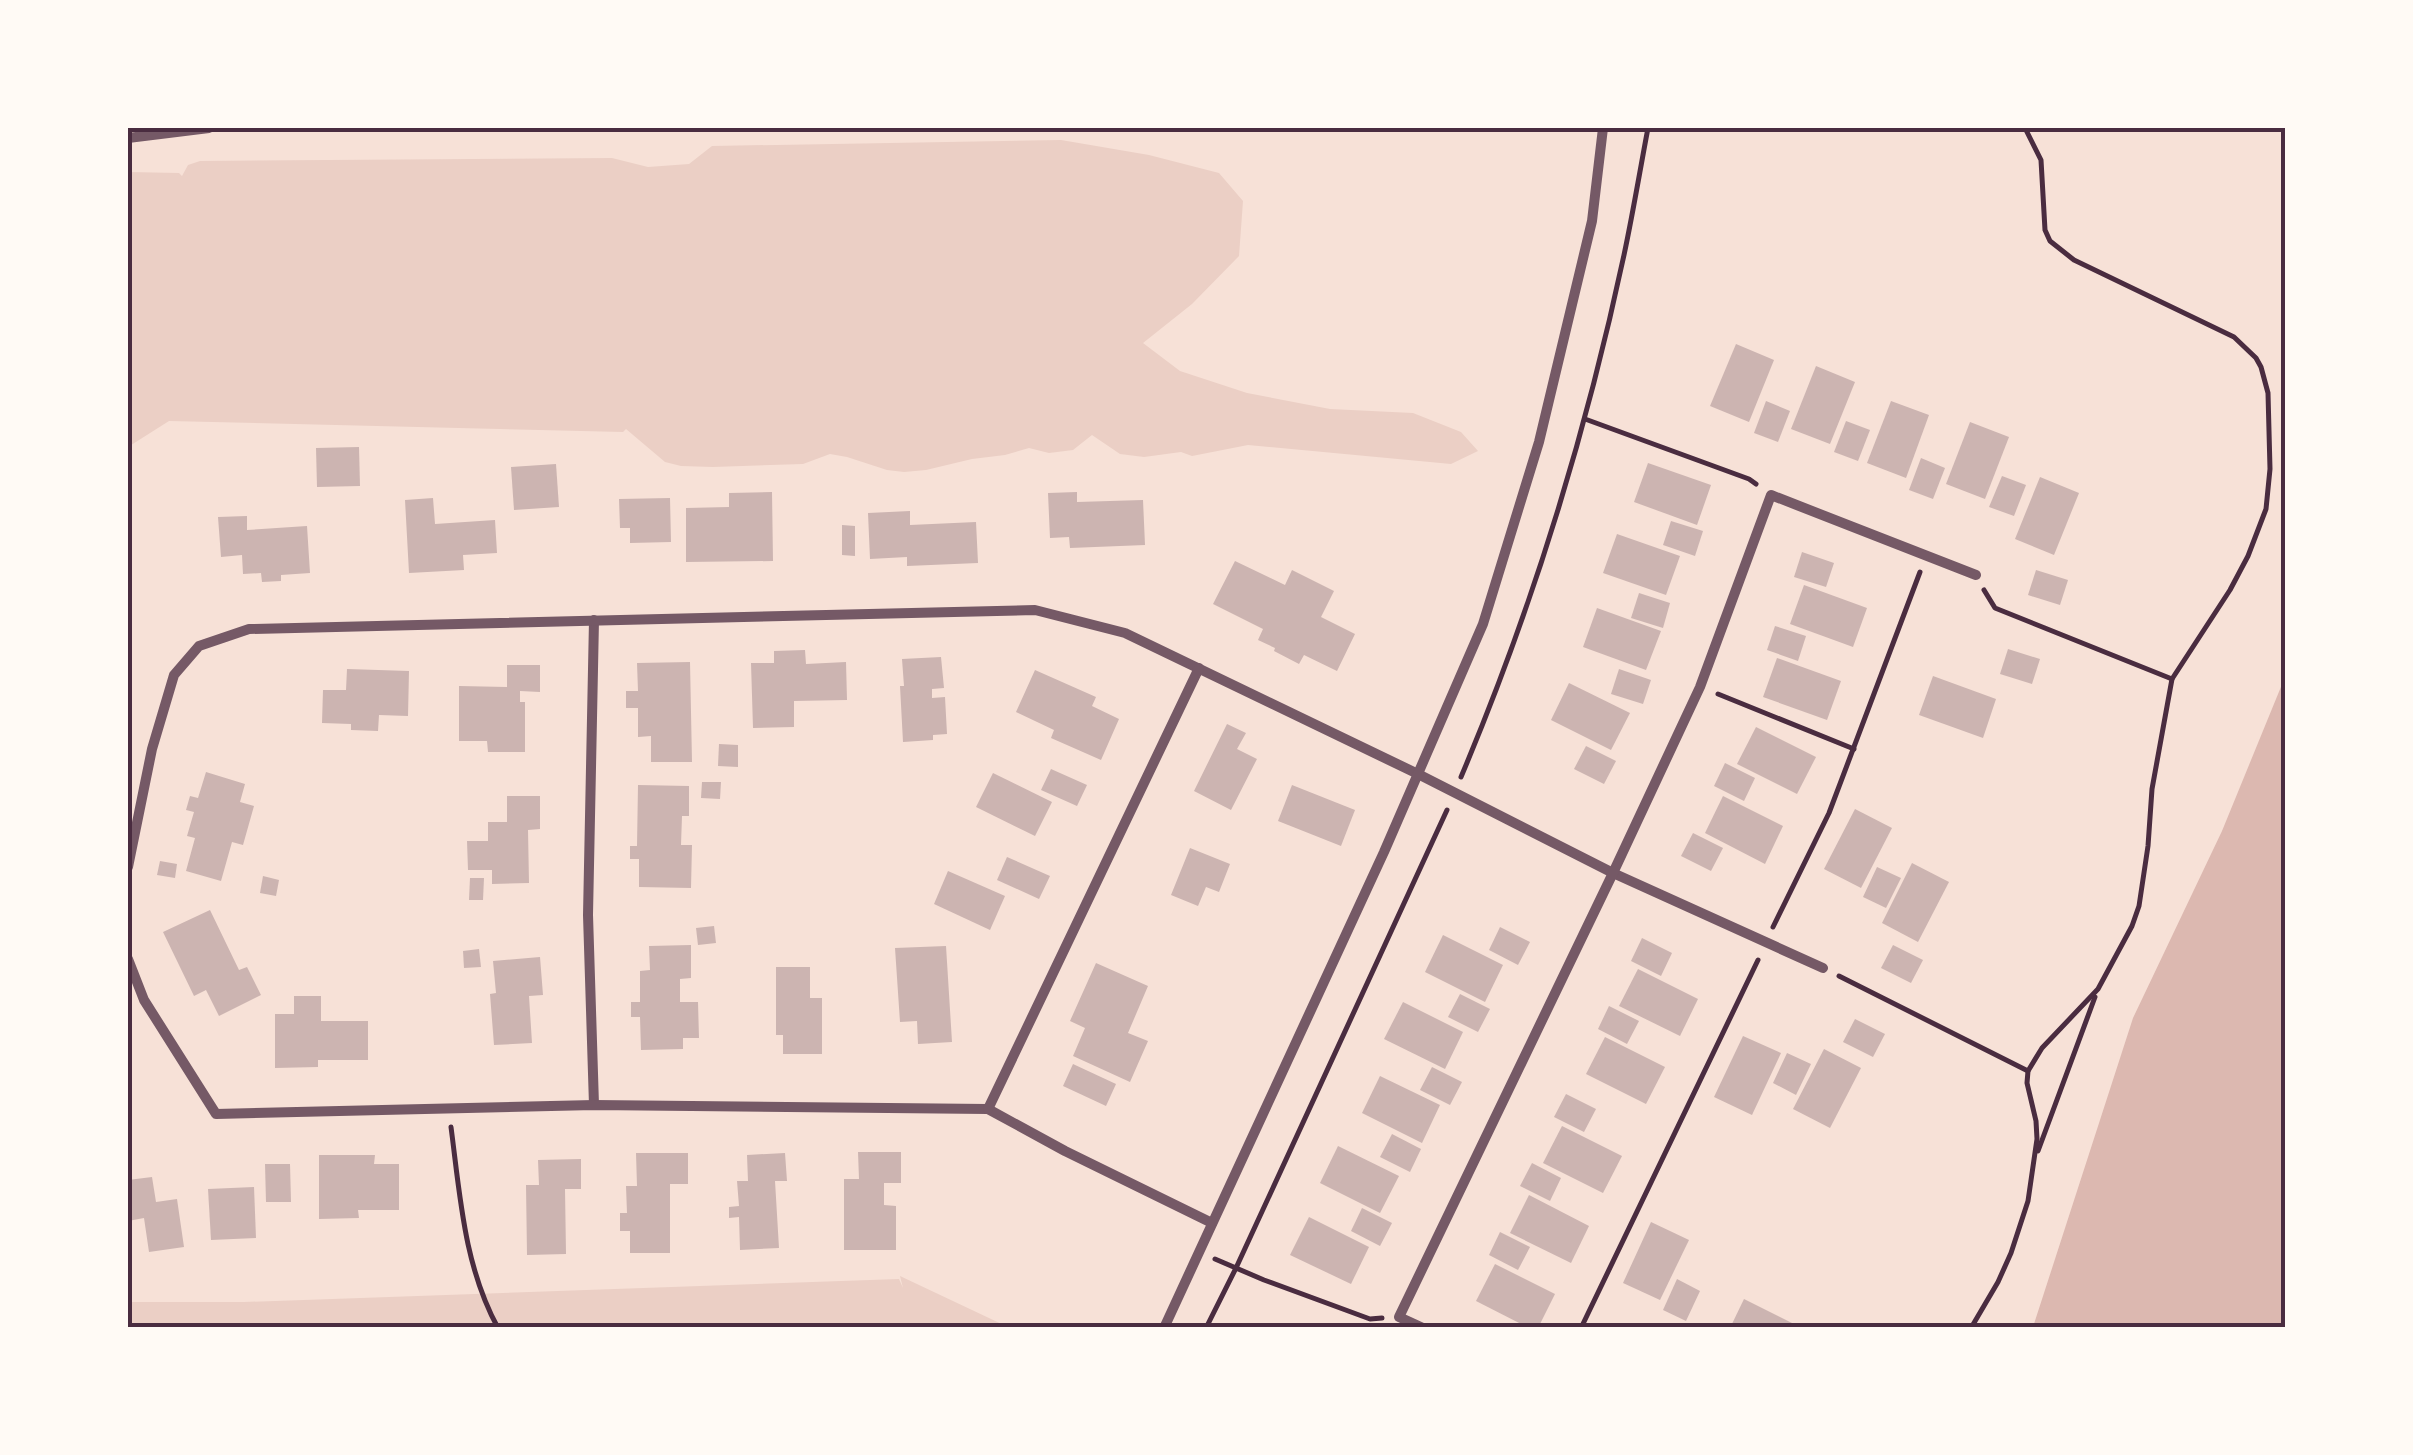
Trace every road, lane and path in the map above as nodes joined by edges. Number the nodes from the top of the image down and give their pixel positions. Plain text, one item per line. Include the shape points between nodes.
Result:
1 (209, 128) edge
2 (1603, 128) edge
3 (2026, 128) edge
4 (128, 138) edge
5 (1584, 419) dead end
6 (1771, 495) junction
7 (1976, 575) joint
8 (594, 620) junction
9 (1199, 668) junction
10 (2172, 679) junction
11 (1700, 686) junction
12 (1854, 749) dead end
13 (1418, 774) junction
14 (128, 868) edge
15 (1614, 874) junction
16 (128, 959) edge
17 (1822, 968) joint
18 (2098, 989) junction
19 (2028, 1071) junction
20 (594, 1105) junction
21 (448, 1108) junction
22 (988, 1109) junction
23 (2036, 1157) junction
24 (1212, 1222) junction
25 (1198, 1252) junction
26 (1399, 1317) junction
27 (498, 1328) edge
28 (1164, 1328) edge
29 (1422, 1328) edge
30 (1971, 1328) edge

1 - 4 street
2 - 13 street via 1592,221 1538,442 1482,624
3 - 10 path via 2041,160 2050,241 2074,260 2234,337 2256,358 2265,380 2270,470 2259,532
5 - 6 path via 1749,479
6 - 7 street
6 - 11 street
7 - 10 path via 1994,608
8 - 9 street via 1035,610 1126,633
8 - 14 street via 250,629 200,646 174,675
8 - 20 street via 588,916
9 - 13 street
9 - 22 street
10 - 18 path via 2138,906
11 - 12 path
11 - 15 street
13 - 15 street
13 - 24 street
15 - 17 street
15 - 26 street
16 - 21 street via 144,1000 216,1114
17 - 19 path
18 - 19 path
18 - 23 path
19 - 23 path
20 - 21 street
20 - 22 street
21 - 27 path via 467,1242
22 - 24 street
23 - 30 path via 2012,1252
24 - 25 street
25 - 26 path via 1370,1320
25 - 28 street
26 - 29 street

